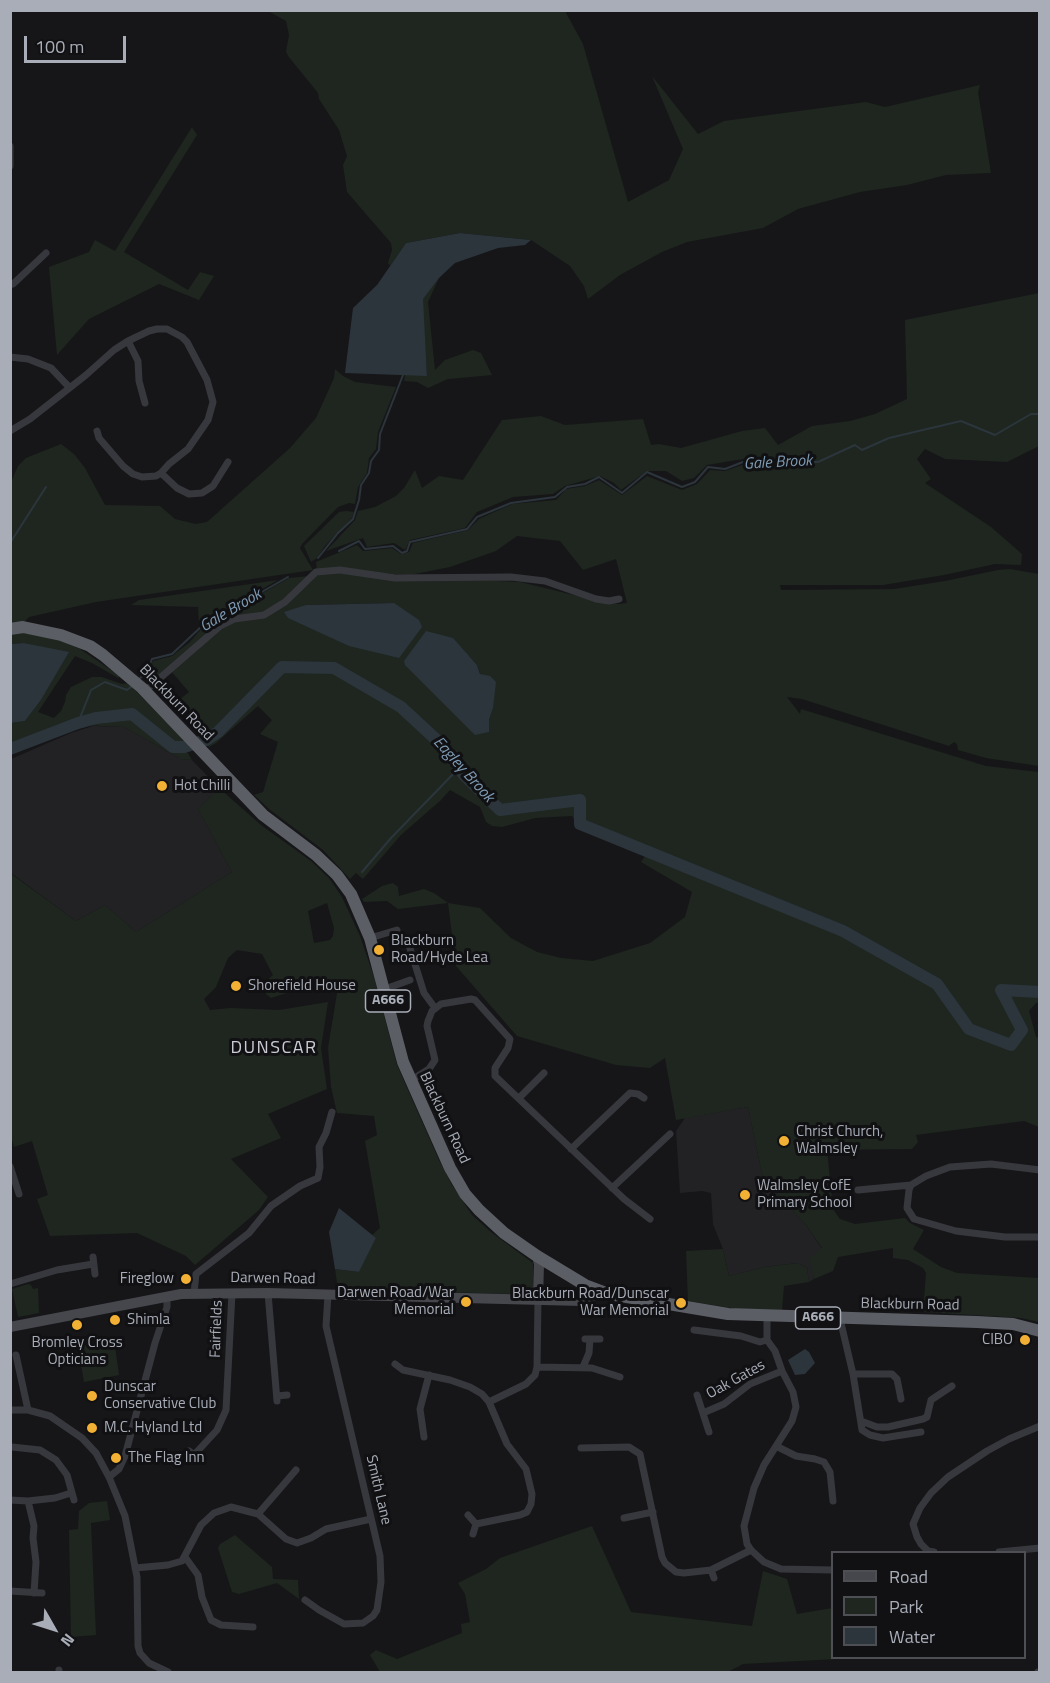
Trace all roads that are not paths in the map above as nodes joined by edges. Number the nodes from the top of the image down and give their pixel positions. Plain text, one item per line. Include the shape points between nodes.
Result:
1 (10, 146) edge
2 (10, 166) edge
3 (48, 253) dead end
4 (12, 284) edge
5 (19, 291) dead end
6 (128, 341) junction
7 (10, 357) edge
8 (69, 387) junction
9 (145, 403) dead end
10 (96, 428) dead end
11 (10, 431) edge
12 (228, 462) dead end
13 (161, 473) junction
14 (619, 599) dead end
15 (10, 629) edge
16 (143, 689) junction
17 (397, 930) dead end
18 (370, 938) junction
19 (408, 942) dead end
20 (410, 980) dead end
21 (385, 989) junction
22 (435, 1008) junction
23 (541, 1074) dead end
24 (410, 1081) junction
25 (625, 1086) dead end
26 (630, 1093) junction
27 (519, 1098) junction
28 (644, 1098) dead end
29 (332, 1112) dead end
30 (668, 1139) dead end
31 (571, 1149) junction
32 (10, 1166) edge
33 (1040, 1170) edge
34 (12, 1182) edge
35 (912, 1185) junction
36 (612, 1188) junction
37 (858, 1190) dead end
38 (18, 1194) dead end
39 (650, 1219) dead end
40 (1040, 1237) edge
41 (537, 1256) junction
42 (95, 1274) dead end
43 (10, 1284) edge
44 (585, 1285) junction
45 (598, 1290) junction
46 (194, 1293) junction
47 (232, 1293) junction
48 (268, 1293) junction
49 (328, 1295) junction
50 (166, 1296) junction
51 (538, 1299) junction
52 (573, 1300) junction
53 (767, 1317) junction
54 (840, 1319) junction
55 (10, 1327) edge
56 (694, 1330) dead end
57 (1040, 1331) edge
58 (600, 1339) dead end
59 (767, 1340) junction
60 (16, 1355) dead end
61 (395, 1364) dead end
62 (537, 1367) junction
63 (583, 1367) junction
64 (782, 1371) junction
65 (853, 1374) junction
66 (429, 1375) junction
67 (620, 1377) dead end
68 (952, 1386) dead end
69 (287, 1395) dead end
70 (697, 1395) dead end
71 (901, 1399) dead end
72 (489, 1402) junction
73 (10, 1410) edge
74 (27, 1410) junction
75 (703, 1413) junction
76 (861, 1421) junction
77 (1040, 1426) edge
78 (420, 1432) dead end
79 (709, 1432) dead end
80 (921, 1432) dead end
81 (20, 1438) dead end
82 (776, 1446) junction
83 (15, 1447) edge
84 (580, 1448) dead end
85 (189, 1451) dead end
86 (297, 1471) dead end
87 (109, 1477) junction
88 (830, 1497) dead end
89 (10, 1500) edge
90 (28, 1502) junction
91 (653, 1512) junction
92 (258, 1514) junction
93 (468, 1515) dead end
94 (624, 1518) dead end
95 (371, 1519) junction
96 (476, 1524) junction
97 (473, 1534) dead end
98 (1040, 1548) edge
99 (751, 1550) junction
100 (928, 1551) edge
101 (1009, 1551) edge
102 (185, 1557) junction
103 (135, 1568) junction
104 (711, 1570) junction
105 (831, 1570) edge
106 (714, 1578) dead end
107 (10, 1591) edge
108 (306, 1599) dead end
109 (257, 1619) dead end
110 (168, 1672) edge

1 - 2 street
3 - 4 street
4 - 5 street
6 - 8 street
6 - 9 street via 138,362
6 - 13 street via 157,329 174,332 187,342 211,392 213,402 208,420 188,449
7 - 8 street via 51,368
8 - 11 street
10 - 13 street via 99,438 127,470 142,477
12 - 13 street via 225,473 208,490 195,494 177,488
14 - 16 street via 596,599 545,581 521,578 395,578 340,570 316,572 285,602 264,615 220,626
15 - 16 highway, Blackburn Road / A666 via 39,629 75,639 103,655
16 - 18 highway, Blackburn Road / A666 via 263,815 337,875 351,894
17 - 18 street
18 - 21 highway, Blackburn Road / A666
19 - 22 street via 424,993
20 - 21 street
21 - 24 highway, Blackburn Road / A666
22 - 24 street via 428,1021 435,1060 429,1069
22 - 27 street via 471,999 480,1003 510,1039 495,1068 495,1076
23 - 27 street
24 - 41 highway, Blackburn Road / A666 via 465,1194 491,1222
25 - 26 street
26 - 28 street
26 - 31 street
27 - 31 street
29 - 46 street via 319,1147 318,1178 271,1206 249,1233 195,1274
30 - 36 street
31 - 36 street
32 - 34 street
33 - 35 street via 963,1165 938,1171
34 - 38 street
35 - 37 street
35 - 40 street via 907,1208 911,1216 925,1223 988,1236
36 - 39 street
41 - 44 highway, Blackburn Road / A666
41 - 51 main road
42 - 43 street via 93,1261 36,1280
44 - 45 highway, Blackburn Road / A666
44 - 52 main road
45 - 52 main road, Darwen Road via 586,1300
45 - 53 highway, Blackburn Road / A666 via 639,1300
46 - 47 main road, Darwen Road
46 - 50 main road, Darwen Road
47 - 48 main road, Darwen Road
47 - 85 street, Fairfields via 226,1410 216,1430 194,1455
48 - 49 main road, Darwen Road
48 - 69 street via 277,1399
49 - 51 main road, Darwen Road
49 - 95 street, Smith Lane via 326,1326
50 - 55 main road, Darwen Road
50 - 87 street via 167,1307 125,1456 119,1469
51 - 52 main road, Darwen Road
51 - 62 street
53 - 54 highway, Blackburn Road / A666
53 - 59 street
54 - 57 highway, Blackburn Road / A666 via 1012,1324
54 - 65 street
56 - 59 street via 759,1342
58 - 63 street via 588,1339 590,1353
59 - 64 street via 776,1351
60 - 74 street
61 - 66 street via 402,1373
62 - 63 street
62 - 72 street via 526,1384
63 - 67 street
64 - 75 street, Oak Gates via 750,1384 724,1404
64 - 82 street via 796,1407
65 - 71 street via 892,1374 897,1379
65 - 76 street
66 - 72 street via 470,1387
66 - 78 street via 420,1409
68 - 76 street via 934,1397 923,1419 888,1427
70 - 75 street, Oak Gates
72 - 96 street via 507,1444 526,1469 532,1499 524,1514
73 - 74 street
74 - 87 street via 50,1416 82,1438
75 - 79 street, Oak Gates
76 - 80 street via 862,1430 877,1437
77 - 100 street via 987,1451 931,1493 913,1524 917,1538
81 - 83 street
82 - 88 street via 796,1456 824,1462 830,1472
82 - 99 street via 758,1477 745,1516 745,1535
83 - 90 street via 40,1450 56,1460 65,1471 73,1496
84 - 91 street via 637,1450
86 - 92 street
87 - 103 street via 125,1516
89 - 90 street
90 - 107 street via 34,1526 38,1593
91 - 94 street
91 - 104 street via 662,1557 670,1568 684,1573
92 - 95 street via 286,1539 297,1543 326,1528
92 - 102 street via 231,1506 214,1513 195,1532
93 - 96 street
95 - 108 street, Smith Lane via 380,1556 381,1582 373,1616 363,1623 344,1624
96 - 97 street
98 - 101 street
99 - 104 street
99 - 105 street via 764,1562 781,1569
102 - 103 street via 177,1564
102 - 109 street via 198,1575 211,1620 253,1629
103 - 110 street via 140,1653 149,1663
104 - 106 street

